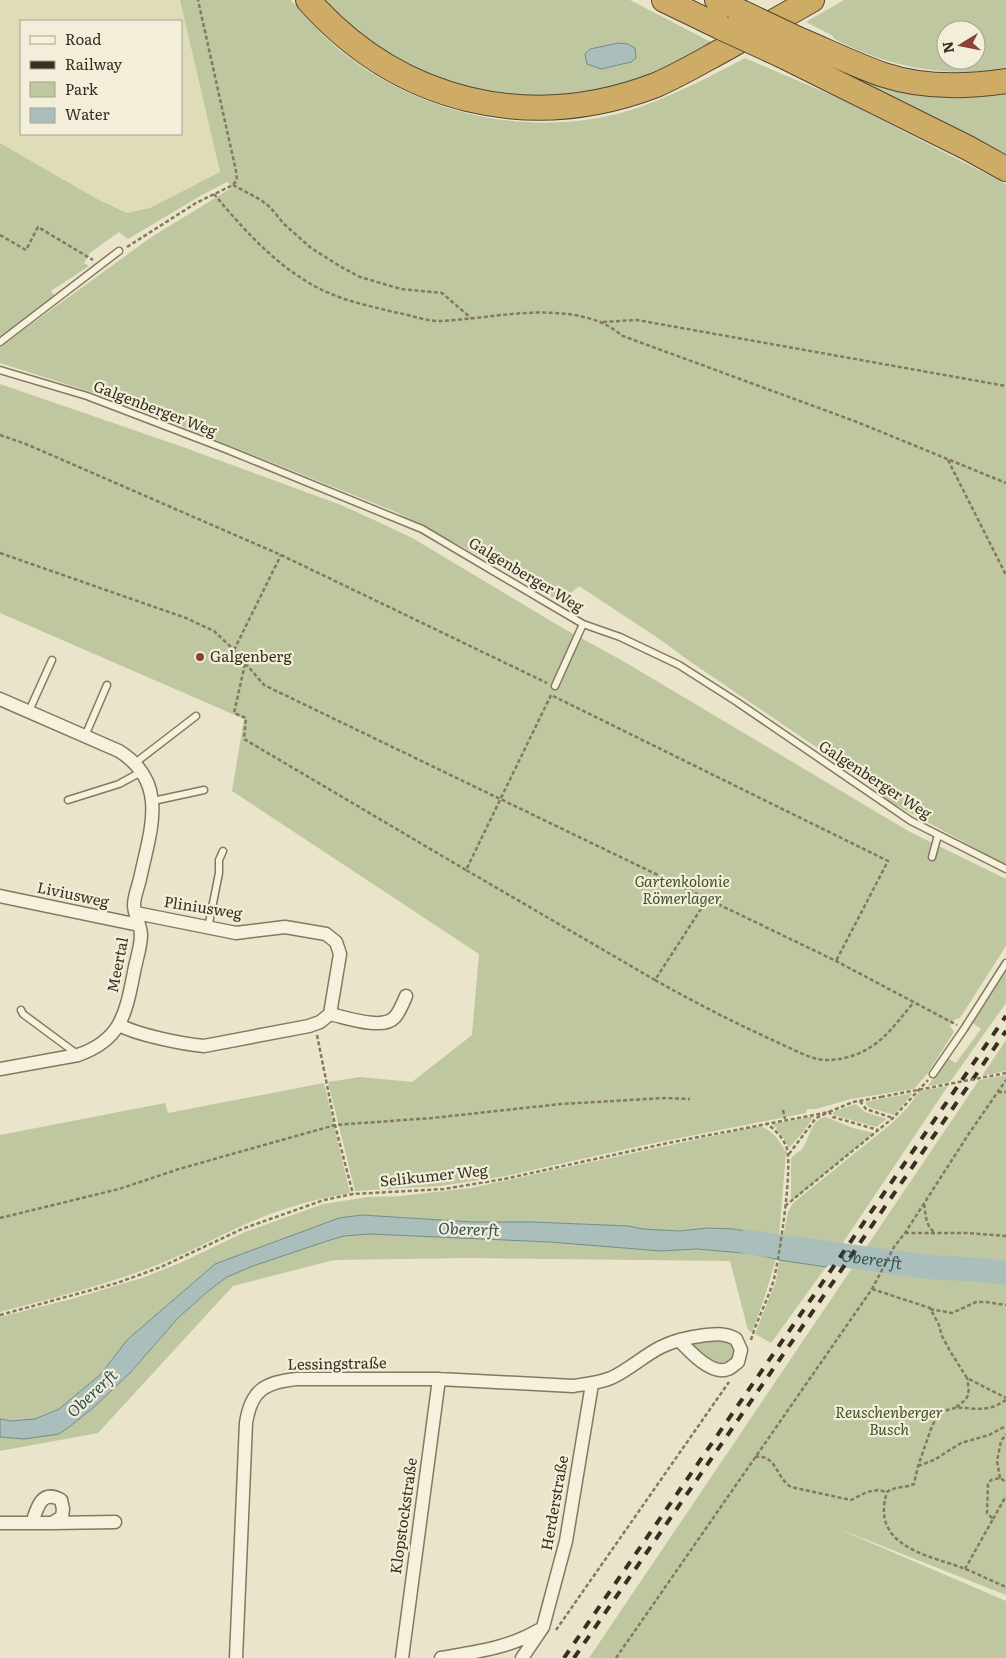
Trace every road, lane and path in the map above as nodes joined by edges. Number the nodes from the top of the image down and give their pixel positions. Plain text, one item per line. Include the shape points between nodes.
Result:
1 (198, 0) edge
2 (308, 0) edge
3 (664, 0) edge
4 (717, 0) edge
5 (812, 0) edge
6 (790, 47) junction
7 (1006, 81) edge
8 (1006, 169) edge
9 (233, 185) junction
10 (214, 194) junction
11 (0, 234) edge
12 (120, 251) joint
13 (101, 265) junction
14 (472, 318) junction
15 (601, 322) junction
16 (0, 342) edge
17 (0, 370) edge
18 (1006, 386) edge
19 (0, 435) edge
20 (947, 459) junction
21 (1006, 483) edge
22 (0, 552) edge
23 (281, 555) junction
24 (1006, 575) edge
25 (583, 624) junction
26 (234, 650) junction
27 (52, 660) dead end
28 (246, 663) junction
29 (107, 685) dead end
30 (555, 686) junction
31 (550, 695) junction
32 (0, 699) edge
33 (29, 711) junction
34 (196, 716) dead end
35 (85, 736) junction
36 (138, 768) junction
37 (204, 790) dead end
38 (501, 798) junction
39 (68, 800) dead end
40 (153, 801) junction
41 (938, 835) junction
42 (223, 851) dead end
43 (932, 857) dead end
44 (1006, 869) edge
45 (466, 870) junction
46 (0, 896) edge
47 (708, 898) junction
48 (138, 919) junction
49 (208, 928) junction
50 (836, 961) junction
51 (1006, 962) edge
52 (655, 980) junction
53 (406, 996) dead end
54 (914, 1002) junction
55 (21, 1010) dead end
56 (330, 1014) junction
57 (952, 1022) dead end
58 (119, 1025) junction
59 (314, 1025) junction
60 (78, 1055) junction
61 (0, 1069) edge
62 (1006, 1073) edge
63 (933, 1074) joint
64 (1006, 1080) edge
65 (998, 1092) junction
66 (1006, 1092) edge
67 (690, 1099) dead end
68 (860, 1101) junction
69 (783, 1110) dead end
70 (829, 1112) junction
71 (893, 1118) junction
72 (785, 1119) junction
73 (766, 1123) junction
74 (335, 1125) junction
75 (878, 1130) junction
76 (789, 1154) junction
77 (353, 1194) junction
78 (924, 1203) junction
79 (785, 1206) junction
80 (0, 1218) edge
81 (905, 1233) junction
82 (936, 1234) junction
83 (1006, 1236) edge
84 (872, 1288) junction
85 (1006, 1305) edge
86 (930, 1308) junction
87 (0, 1315) edge
88 (679, 1340) dead end
89 (750, 1345) dead end
90 (733, 1377) dead end
91 (967, 1378) junction
92 (439, 1379) junction
93 (592, 1384) junction
94 (1006, 1399) edge
95 (955, 1408) junction
96 (1006, 1426) edge
97 (1006, 1434) edge
98 (755, 1457) junction
99 (918, 1466) junction
100 (1000, 1478) junction
101 (1006, 1482) edge
102 (887, 1492) junction
103 (1006, 1496) edge
104 (993, 1519) junction
105 (115, 1522) dead end
106 (0, 1523) edge
107 (32, 1523) junction
108 (52, 1523) junction
109 (965, 1569) junction
110 (1006, 1587) edge
111 (549, 1630) junction
112 (489, 1654) edge
113 (236, 1658) edge
114 (402, 1658) edge
115 (441, 1658) edge
116 (522, 1658) edge
117 (616, 1658) edge

1 - 9 path via 236,171 237,180
2 - 5 highway via 363,50 418,82 473,101 535,108 578,105 655,85
3 - 6 highway, bridge via 722,28
4 - 6 highway, bridge via 740,11
6 - 7 highway via 914,82 963,86
6 - 8 highway
9 - 10 path
9 - 14 path via 270,206 284,224 311,248 342,268 395,287 442,293
10 - 12 path
10 - 14 path via 276,258 305,280 338,297 440,321
11 - 13 path via 26,250 38,227
12 - 13 lane
13 - 16 lane
14 - 15 path via 551,313
15 - 18 path via 637,320
15 - 20 path via 623,336 857,422
17 - 25 lane, Galgenberger Weg via 87,396 422,529
19 - 23 path
20 - 21 path
20 - 24 path
22 - 26 path via 201,624 214,631
23 - 26 path
23 - 30 path
25 - 30 lane
25 - 41 lane, Galgenberger Weg via 620,637 679,665 911,822
26 - 28 path
27 - 33 lane
28 - 38 path via 264,685
28 - 45 path via 234,713 246,718 244,739
29 - 35 lane
30 - 31 path
31 - 38 path
31 - 50 path via 888,860
32 - 33 street
33 - 35 street
34 - 36 lane
35 - 36 street via 119,751
36 - 39 lane via 119,784
36 - 40 street, Meertal
37 - 40 lane
38 - 45 path
38 - 47 path
40 - 48 street, Meertal via 151,826 134,905
41 - 43 lane
41 - 44 lane, Galgenberger Weg
42 - 49 lane
45 - 52 path
46 - 48 street, Liviusweg
47 - 50 path
47 - 52 path
48 - 49 street, Pliniusweg
48 - 58 street, Meertal via 141,934 136,962 126,1010
49 - 56 street, Pliniusweg via 236,933 285,927 329,935 336,942 340,954
50 - 54 path
51 - 63 lane
52 - 54 path via 746,1028 807,1056 825,1060 852,1056 877,1043
53 - 56 street via 394,1018 383,1023
54 - 57 path
55 - 60 lane via 22,1014
56 - 59 street
58 - 59 street via 204,1046
58 - 60 street, Meertal via 102,1043
59 - 74 path
60 - 61 street, Meertal
62 - 68 path, Selikumer Weg, bridge
63 - 71 path
64 - 65 path
65 - 66 path
65 - 78 path
67 - 74 path via 561,1104
68 - 70 path, Selikumer Weg
68 - 71 path via 866,1109
69 - 72 path
70 - 72 path, Selikumer Weg
70 - 75 path via 833,1117
70 - 76 path via 816,1118
71 - 75 path
72 - 73 path, Selikumer Weg
73 - 76 path via 781,1138
73 - 77 path, Selikumer Weg via 504,1179 444,1189
74 - 77 path
74 - 80 path via 119,1188
75 - 79 path
76 - 79 path
77 - 87 path, Selikumer Weg via 324,1200 250,1226 161,1267 117,1283
78 - 81 path
78 - 82 path via 927,1223
79 - 89 path via 774,1280
81 - 82 path
81 - 84 path
82 - 83 path
84 - 86 path
84 - 98 path
85 - 86 path via 976,1302 952,1312
86 - 91 path
88 - 93 street, Lessingstraße via 628,1369
90 - 111 path
91 - 94 path
91 - 95 path via 970,1391 966,1400
92 - 93 street, Lessingstraße via 573,1386
92 - 113 street, Lessingstraße via 288,1380 263,1387 253,1397 246,1423
92 - 114 street, Klopstockstraße
93 - 111 street, Herderstraße
94 - 95 path via 991,1408
95 - 99 path via 936,1419
96 - 99 path via 989,1435 960,1443
97 - 100 path via 996,1461
98 - 102 path via 769,1458 791,1487 851,1500 867,1492
98 - 117 path
99 - 102 path via 914,1484
100 - 101 path
100 - 104 path via 988,1484 986,1507
102 - 109 path via 884,1503 887,1523 898,1541 917,1553
103 - 104 path
104 - 109 path
105 - 108 street
106 - 107 street
107 - 108 street
107 - 108 street via 42,1500 55,1496 61,1500 63,1509 62,1517
109 - 110 path
111 - 112 street
111 - 116 street, Herderstraße
112 - 115 street

